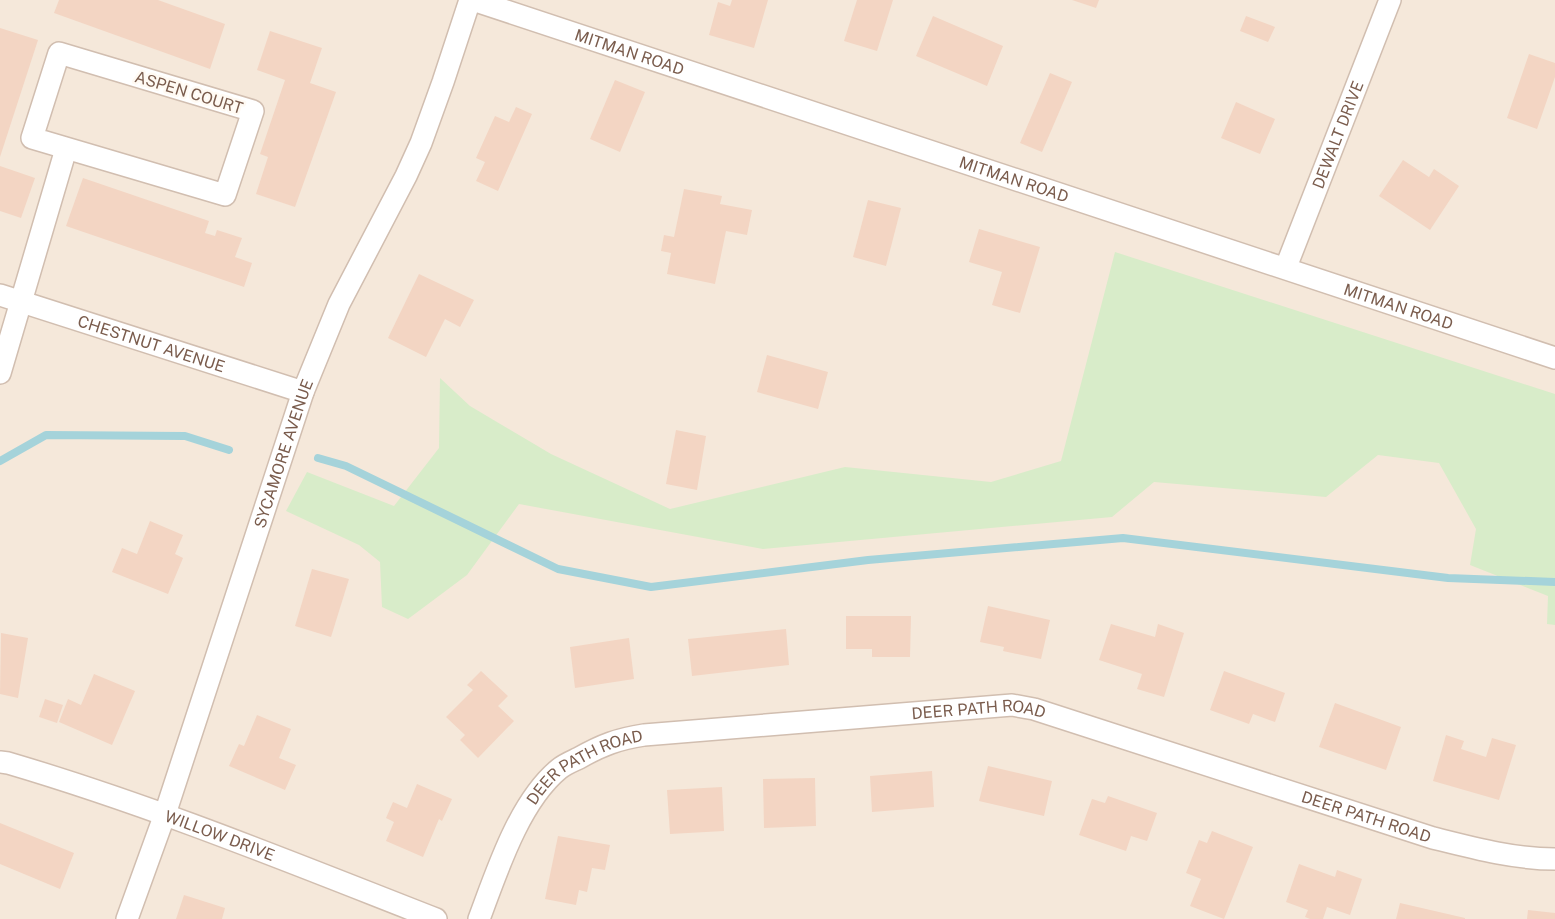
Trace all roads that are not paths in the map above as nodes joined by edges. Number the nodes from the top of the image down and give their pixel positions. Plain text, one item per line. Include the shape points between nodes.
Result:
1 (472, 0) edge
2 (1390, 0) edge
3 (66, 149) junction
4 (1286, 267) junction
5 (10, 298) edge
6 (1555, 358) edge
7 (1, 368) edge
8 (303, 392) junction
9 (0, 762) edge
10 (165, 814) junction
11 (1555, 859) edge
12 (127, 919) edge
13 (436, 919) edge
14 (479, 919) edge

1 - 4 street, MITMAN ROAD
1 - 8 street, SYCAMORE AVENUE via 421,143 339,304
2 - 4 street, DEWALT DRIVE
3 - 3 street, ASPEN COURT via 32,138 59,53 253,111 225,195
3 - 5 street
4 - 6 street, MITMAN ROAD
5 - 7 street
5 - 8 street, CHESTNUT AVENUE
8 - 10 street, SYCAMORE AVENUE
9 - 10 street, WILLOW DRIVE via 75,783
10 - 12 street, SYCAMORE AVENUE
10 - 13 street, WILLOW DRIVE
11 - 14 street, DEER PATH ROAD via 1481,850 1433,838 1034,709 1012,705 644,735 604,744 560,768 543,786 522,816 506,848

